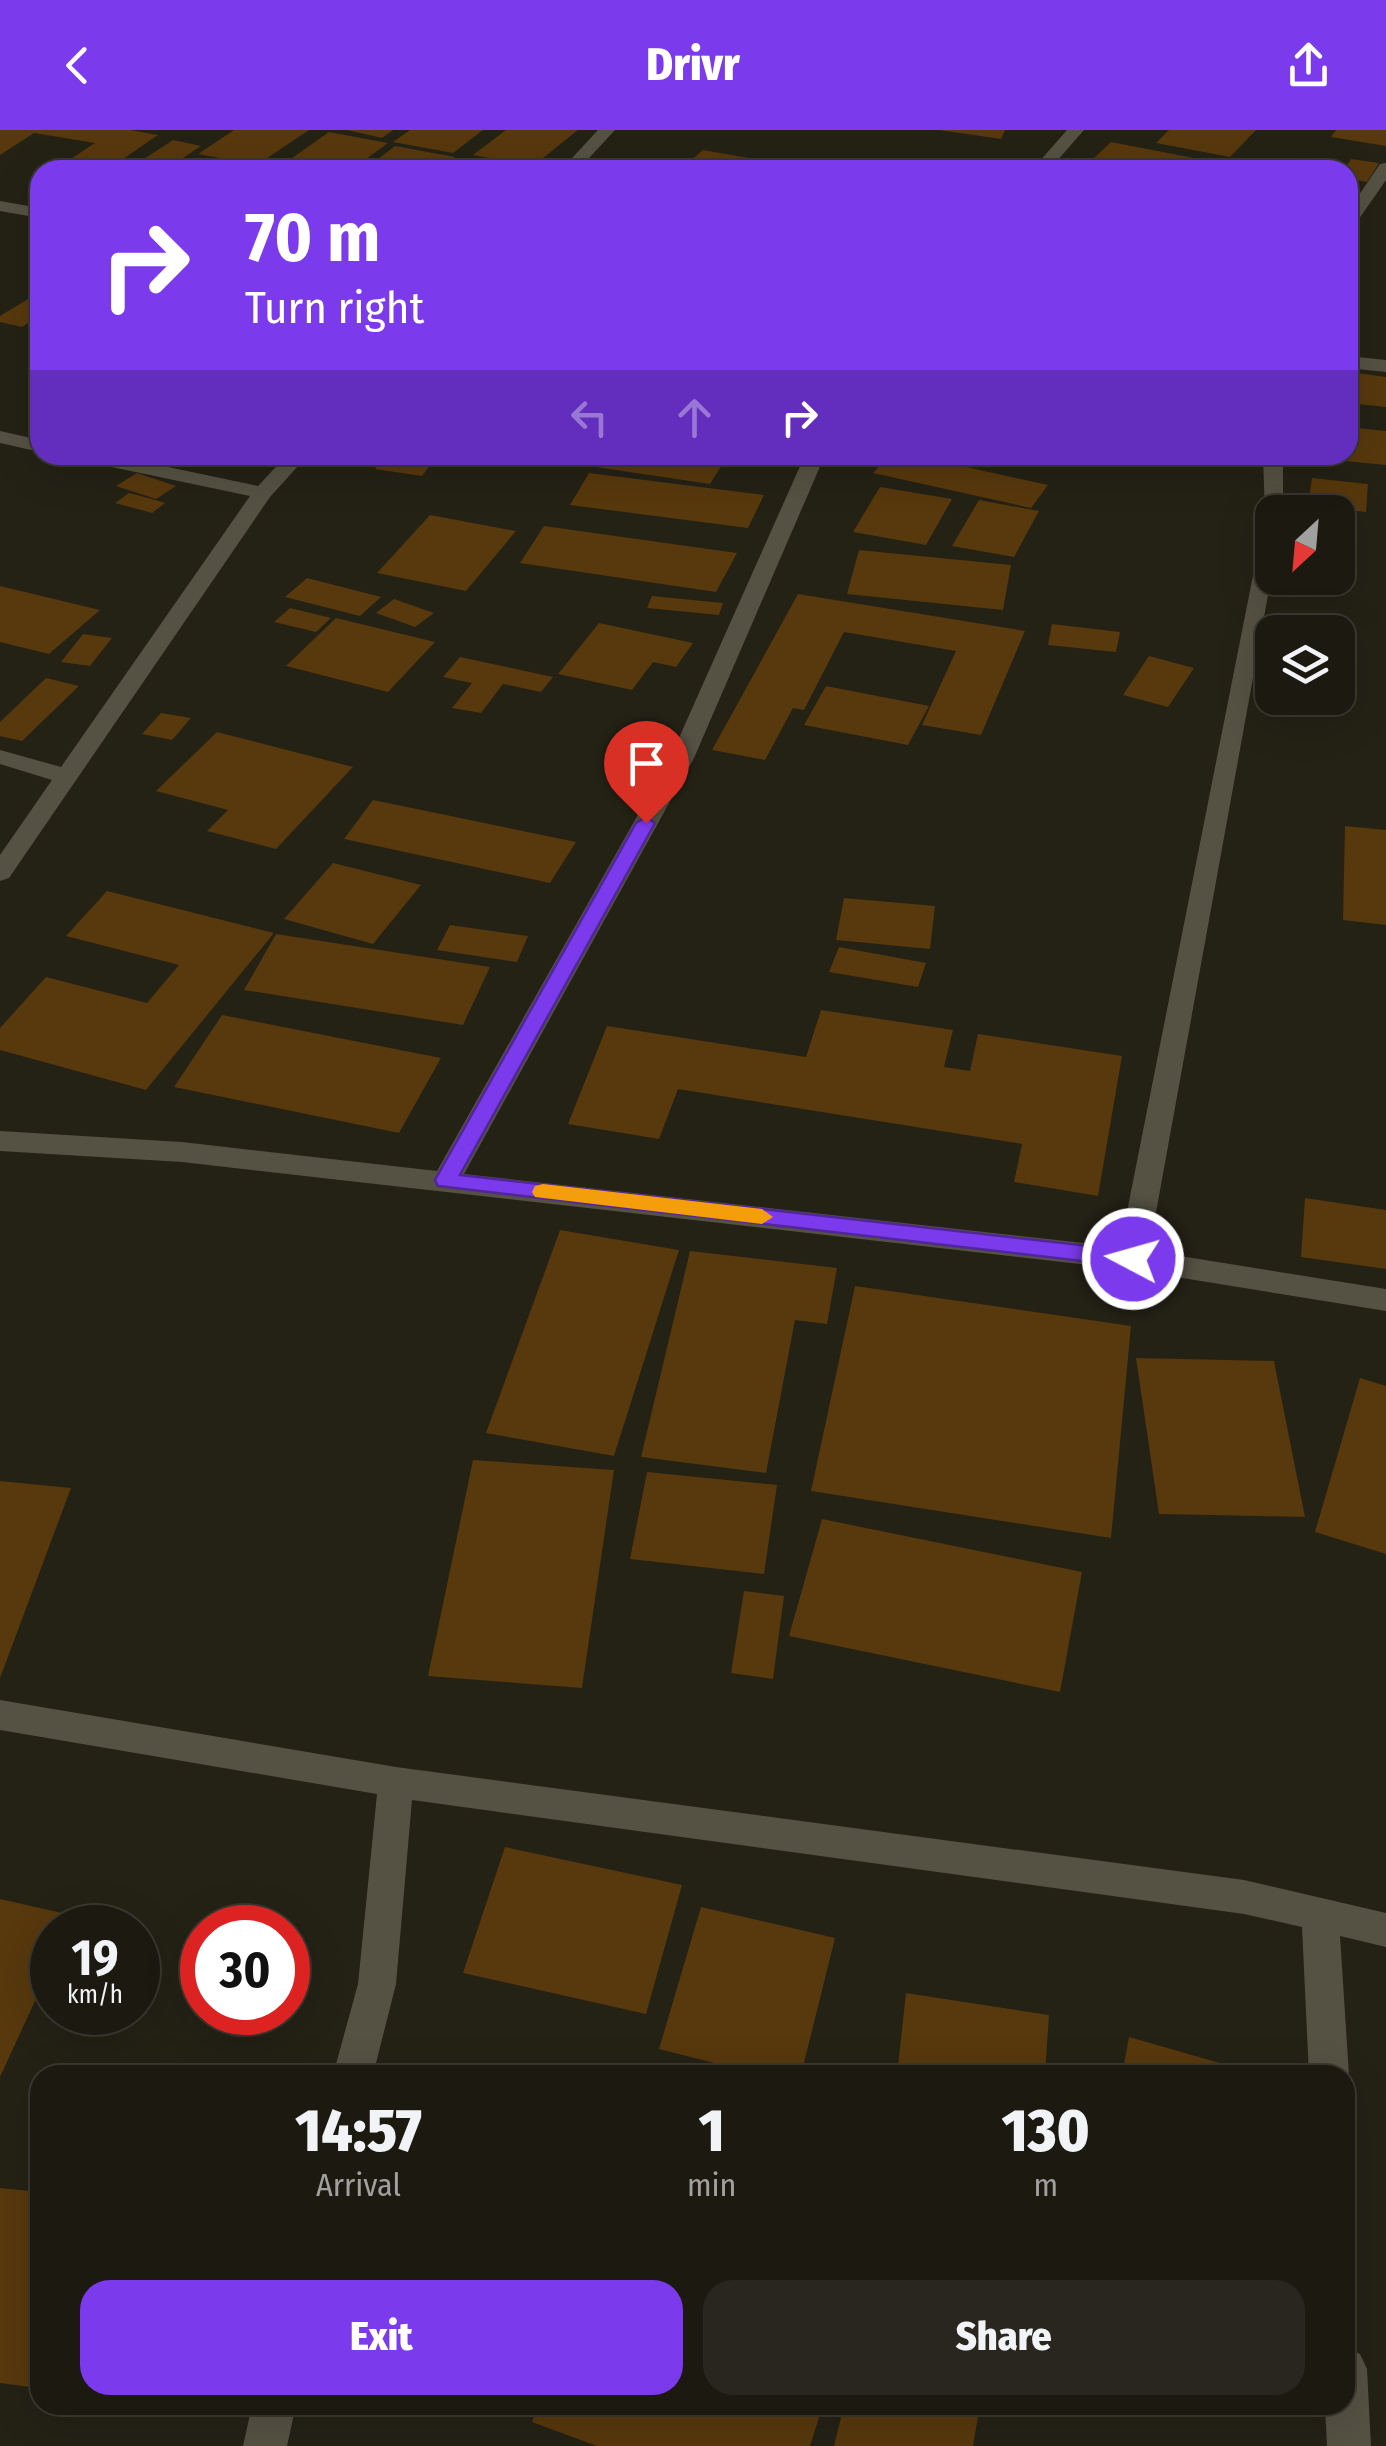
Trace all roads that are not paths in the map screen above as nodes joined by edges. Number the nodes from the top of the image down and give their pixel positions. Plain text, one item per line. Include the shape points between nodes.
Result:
1 (607, 130) edge
2 (1076, 130) edge
3 (578, 160) edge
4 (1049, 160) edge
5 (1386, 168) edge
6 (0, 206) edge
7 (1358, 208) edge
8 (30, 211) edge
9 (1358, 363) edge
10 (1386, 366) edge
11 (0, 437) edge
12 (30, 444) edge
13 (130, 465) edge
14 (289, 465) edge
15 (811, 465) edge
16 (1273, 465) edge
17 (263, 493) junction
18 (1273, 495) edge
19 (1258, 595) edge
20 (0, 757) edge
21 (68, 777) junction
22 (0, 872) edge
23 (0, 1142) edge
24 (446, 1180) junction
25 (1133, 1259) junction
26 (1386, 1300) edge
27 (0, 1715) edge
28 (396, 1782) junction
29 (1320, 1914) junction
30 (1386, 1930) edge
31 (356, 2065) edge
32 (1328, 2065) edge
33 (272, 2415) edge
34 (1347, 2415) edge
35 (264, 2446) edge
36 (1349, 2446) edge

1 - 3 street
2 - 4 street
5 - 7 street
6 - 8 street
9 - 10 street
11 - 12 street
13 - 17 street
14 - 17 street
15 - 24 street via 682,758
16 - 18 street
17 - 21 street
19 - 25 street
20 - 21 street
21 - 22 street
23 - 24 street via 182,1152
24 - 25 street
25 - 26 street
27 - 28 street
28 - 29 street via 1244,1897
28 - 31 street via 377,1984
29 - 30 street
29 - 32 street
33 - 35 street
34 - 36 street

